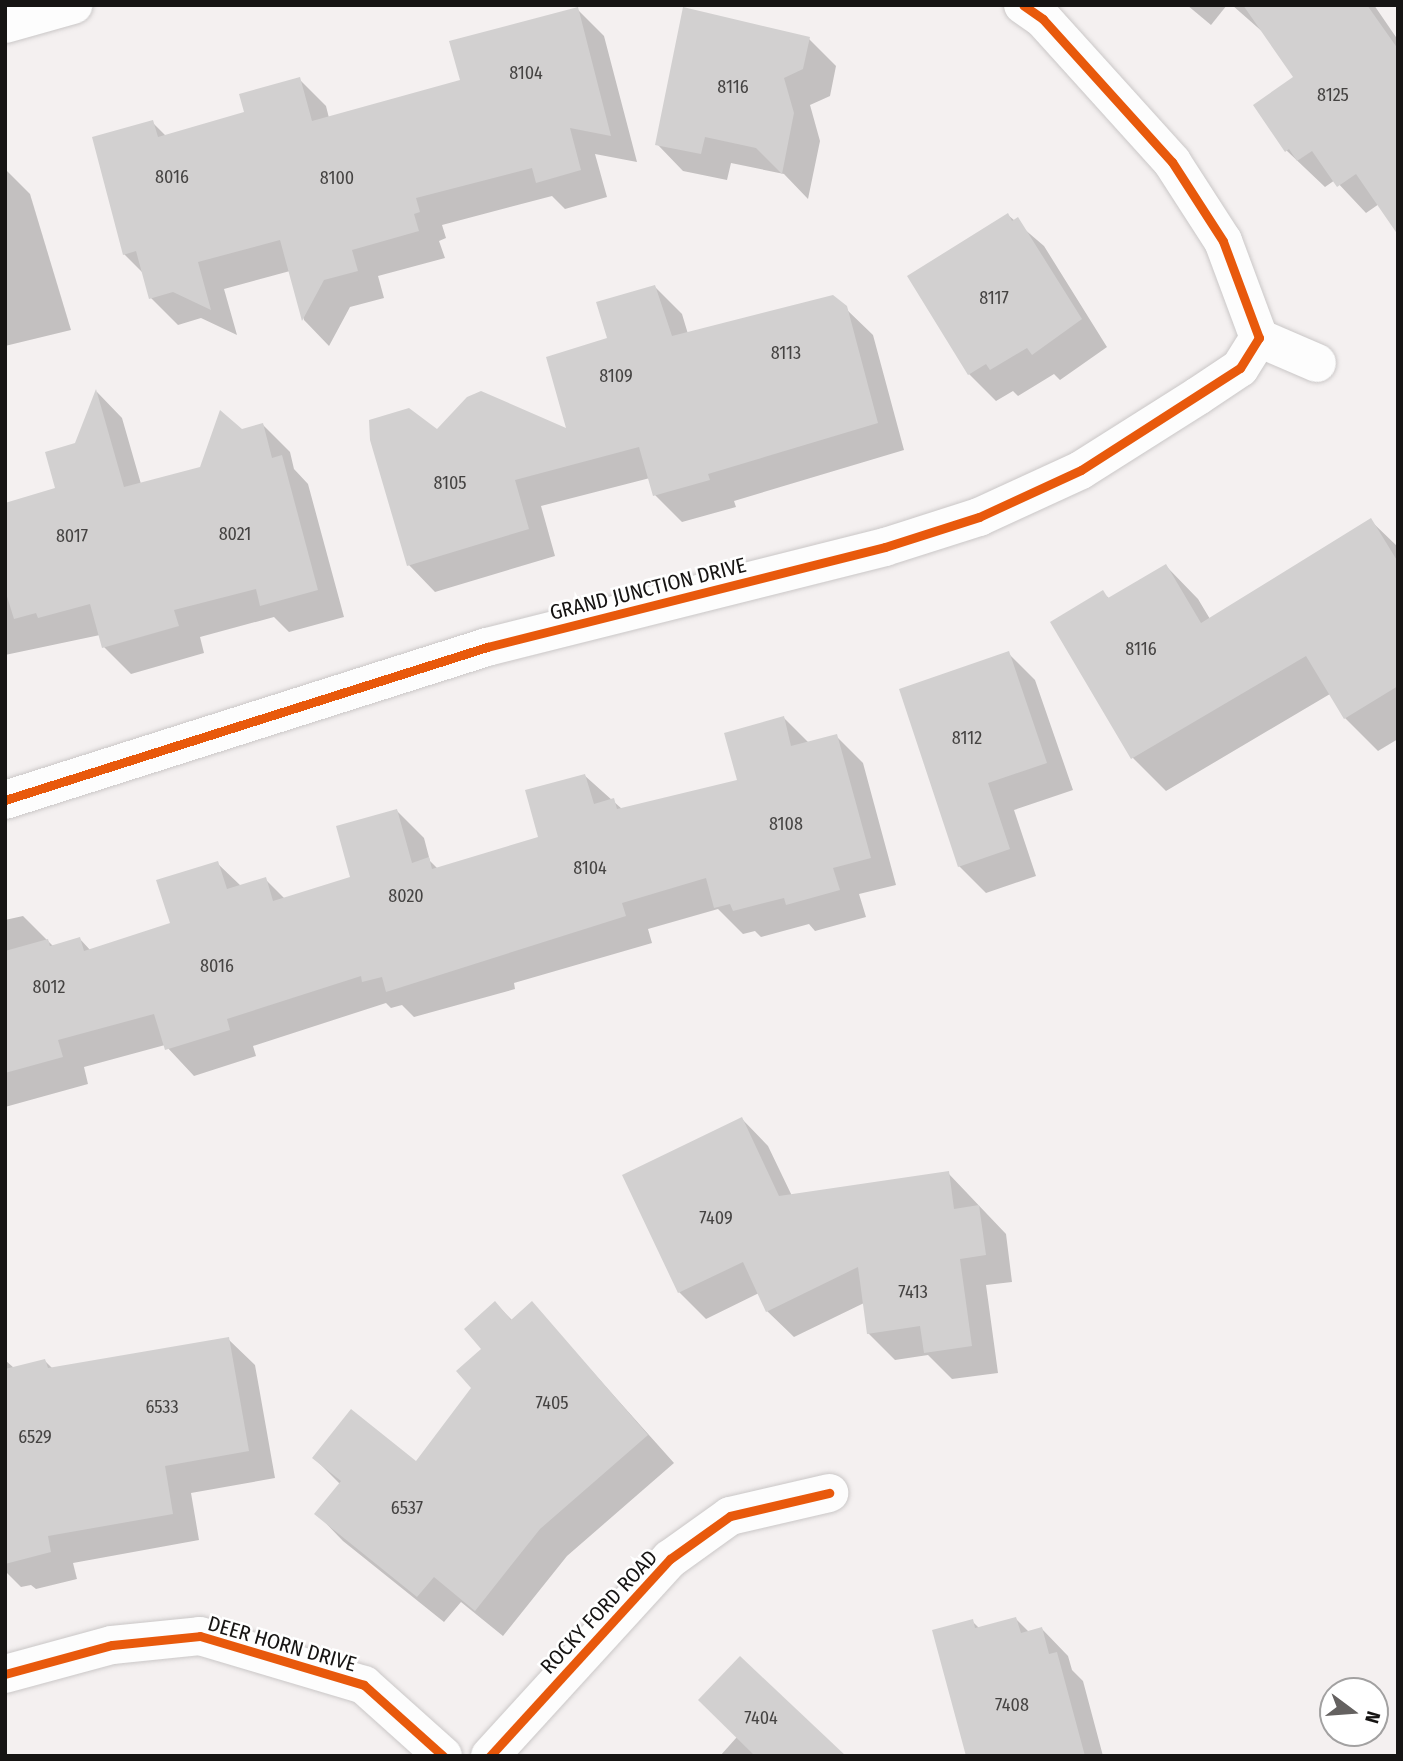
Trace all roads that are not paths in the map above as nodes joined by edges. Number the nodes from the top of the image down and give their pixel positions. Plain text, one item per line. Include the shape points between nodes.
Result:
1 (73, 5) edge
2 (1023, 5) edge
3 (5, 24) edge
4 (1259, 338) junction
5 (1317, 363) dead end
6 (5, 800) edge
7 (829, 1493) dead end
8 (5, 1674) edge
9 (443, 1756) edge
10 (491, 1756) edge

1 - 3 street
2 - 4 street via 1043,19 1172,162 1223,241
4 - 5 street
4 - 6 street, GRAND JUNCTION DRIVE via 1240,368 1198,396 1081,470 979,517 885,547 487,647
7 - 10 street, ROCKY FORD ROAD via 730,1516 670,1559
8 - 9 street, DEER HORN DRIVE via 113,1645 200,1636 364,1685

